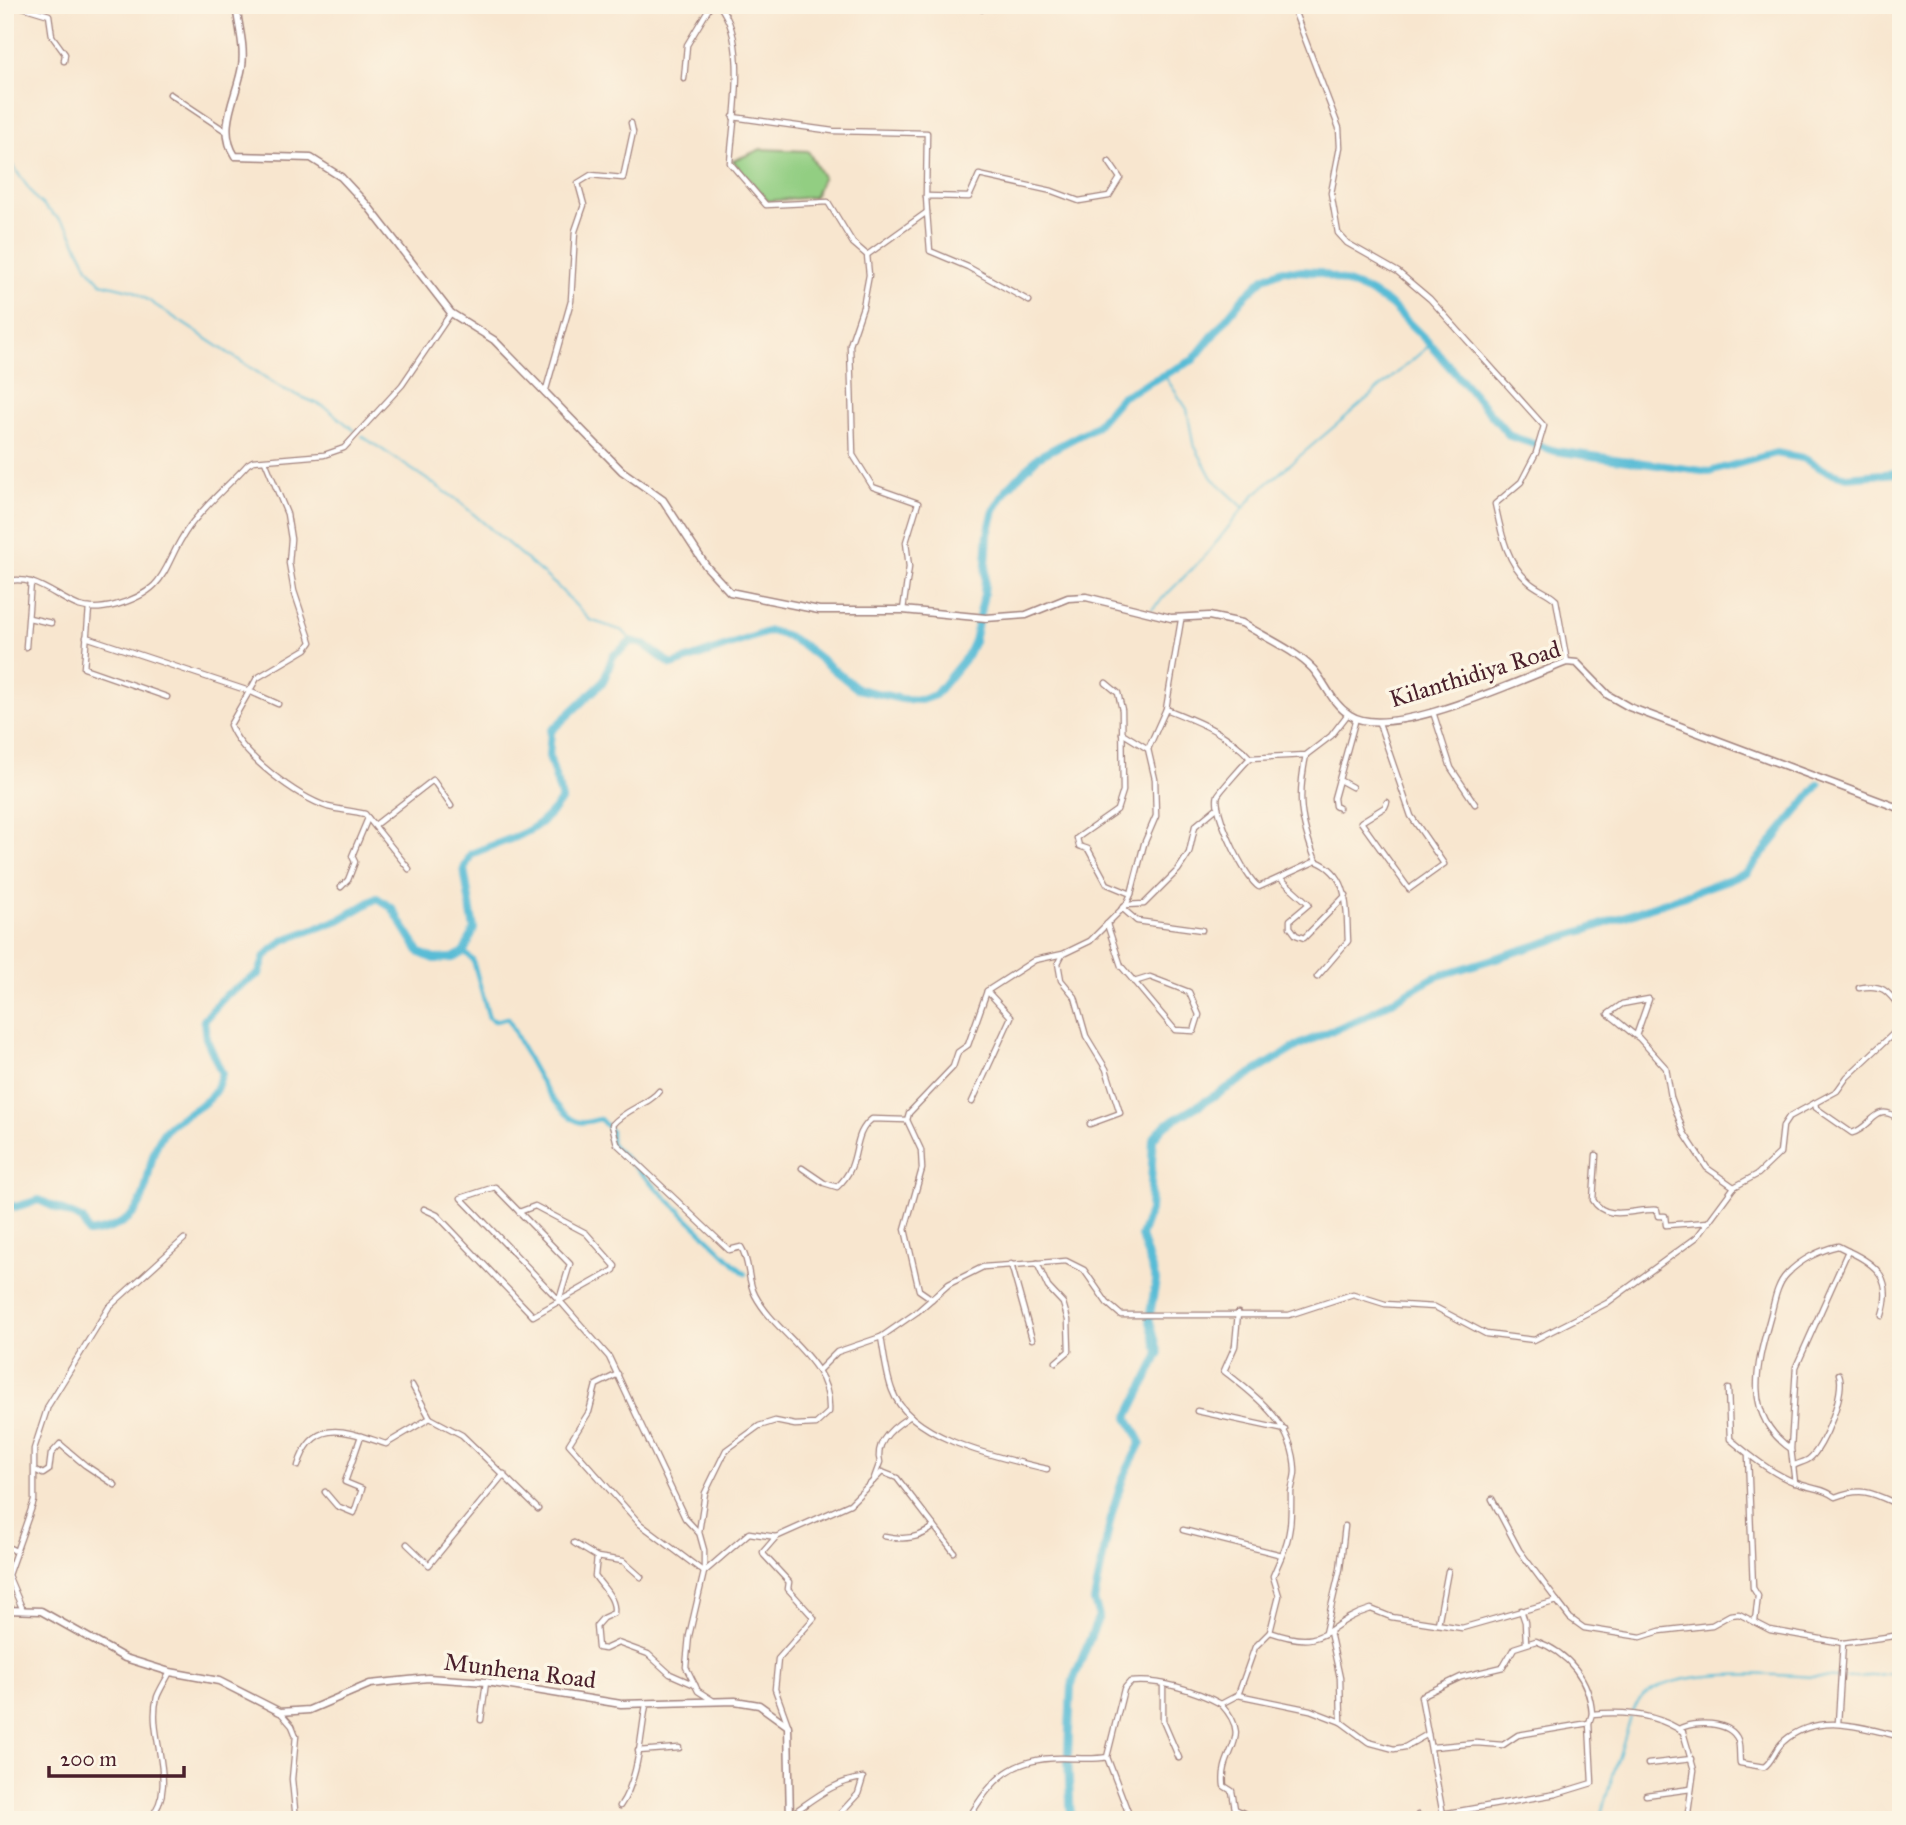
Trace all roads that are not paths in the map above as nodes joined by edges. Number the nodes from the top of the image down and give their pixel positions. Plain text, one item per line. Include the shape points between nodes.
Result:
1 (16, 5) edge
2 (236, 5) edge
3 (711, 5) edge
4 (719, 5) edge
5 (1292, 5) edge
6 (64, 61) dead end
7 (684, 79) dead end
8 (170, 94) dead end
9 (733, 117) junction
10 (631, 123) dead end
11 (228, 132) junction
12 (1109, 162) dead end
13 (926, 196) junction
14 (927, 212) junction
15 (867, 256) junction
16 (1029, 301) dead end
17 (451, 313) junction
18 (545, 394) junction
19 (265, 461) junction
20 (5, 582) edge
21 (32, 582) junction
22 (89, 607) junction
23 (903, 610) junction
24 (29, 618) junction
25 (1181, 620) junction
26 (51, 623) dead end
27 (86, 637) junction
28 (26, 647) dead end
29 (1567, 662) junction
30 (1106, 683) dead end
31 (250, 691) junction
32 (167, 697) dead end
33 (278, 704) dead end
34 (1166, 709) junction
35 (1433, 712) junction
36 (1348, 714) junction
37 (1356, 718) junction
38 (1380, 723) junction
39 (1122, 733) junction
40 (1148, 749) junction
41 (1307, 755) junction
42 (1250, 758) junction
43 (1341, 782) junction
44 (1352, 787) dead end
45 (1387, 802) dead end
46 (1475, 804) dead end
47 (451, 806) dead end
48 (1218, 807) junction
49 (1339, 808) dead end
50 (1901, 809) edge
51 (368, 818) junction
52 (375, 825) junction
53 (1316, 862) junction
54 (409, 869) dead end
55 (1280, 878) junction
56 (341, 887) dead end
57 (1131, 894) junction
58 (1346, 895) junction
59 (1124, 906) junction
60 (1107, 924) junction
61 (1202, 930) dead end
62 (1063, 954) junction
63 (1317, 977) dead end
64 (1134, 982) junction
65 (1859, 988) dead end
66 (987, 991) junction
67 (1901, 992) edge
68 (1894, 998) junction
69 (1901, 1009) edge
70 (1901, 1020) edge
71 (1636, 1036) junction
72 (659, 1091) dead end
73 (972, 1102) dead end
74 (1815, 1103) junction
75 (907, 1120) junction
76 (1901, 1121) edge
77 (1090, 1124) dead end
78 (1596, 1155) dead end
79 (802, 1168) dead end
80 (1734, 1187) junction
81 (424, 1209) dead end
82 (519, 1212) junction
83 (1709, 1222) junction
84 (184, 1239) dead end
85 (1848, 1251) junction
86 (1037, 1263) junction
87 (1011, 1264) junction
88 (932, 1299) junction
89 (559, 1300) junction
90 (1238, 1313) junction
91 (1882, 1315) dead end
92 (881, 1337) junction
93 (1032, 1339) dead end
94 (1056, 1362) dead end
95 (820, 1369) junction
96 (618, 1374) junction
97 (1839, 1374) dead end
98 (412, 1385) dead end
99 (1728, 1390) dead end
100 (1197, 1411) dead end
101 (909, 1418) junction
102 (430, 1419) junction
103 (1285, 1430) junction
104 (361, 1436) junction
105 (1791, 1449) junction
106 (1748, 1455) junction
107 (1793, 1465) junction
108 (298, 1466) dead end
109 (1047, 1469) dead end
110 (35, 1470) junction
111 (504, 1474) junction
112 (1795, 1483) junction
113 (116, 1485) dead end
114 (872, 1485) junction
115 (325, 1492) dead end
116 (1492, 1499) dead end
117 (1901, 1506) edge
118 (538, 1509) dead end
119 (934, 1526) junction
120 (1345, 1526) dead end
121 (1183, 1531) dead end
122 (699, 1532) junction
123 (884, 1536) dead end
124 (776, 1538) junction
125 (574, 1543) dead end
126 (407, 1544) dead end
127 (5, 1546) edge
128 (16, 1551) junction
129 (954, 1552) dead end
130 (1282, 1555) junction
131 (597, 1557) junction
132 (1448, 1571) dead end
133 (704, 1572) junction
134 (641, 1577) dead end
135 (1557, 1601) junction
136 (22, 1608) junction
137 (5, 1610) edge
138 (1521, 1610) junction
139 (1755, 1621) junction
140 (1438, 1624) junction
141 (1270, 1632) junction
142 (1327, 1633) junction
143 (1901, 1635) edge
144 (1526, 1643) junction
145 (1843, 1643) junction
146 (170, 1672) junction
147 (486, 1682) junction
148 (1163, 1684) junction
149 (695, 1686) junction
150 (1238, 1695) junction
151 (712, 1700) junction
152 (646, 1704) junction
153 (1221, 1704) junction
154 (280, 1712) junction
155 (1592, 1714) junction
156 (481, 1720) dead end
157 (1341, 1722) junction
158 (1589, 1723) junction
159 (1838, 1723) junction
160 (788, 1726) junction
161 (1678, 1729) junction
162 (1428, 1734) junction
163 (1901, 1737) edge
164 (1433, 1747) junction
165 (679, 1748) dead end
166 (638, 1751) junction
167 (1108, 1757) junction
168 (1180, 1758) dead end
169 (1692, 1759) junction
170 (1648, 1764) dead end
171 (1691, 1789) junction
172 (1646, 1795) dead end
173 (620, 1806) dead end
174 (1443, 1817) edge
175 (790, 1818) edge
176 (1687, 1818) edge
177 (149, 1820) edge
178 (296, 1820) edge
179 (835, 1820) edge
180 (968, 1820) edge
181 (1128, 1820) edge
182 (1258, 1820) edge
183 (1646, 1820) edge

1 - 6 street via 49,15 52,36 65,54
2 - 11 street via 242,68 232,95
3 - 7 street via 687,44
4 - 9 street via 731,19 737,45
5 - 29 street via 1339,128 1332,193 1338,233 1430,299 1544,426 1518,486 1495,504 1504,541 1517,568 1527,581 1556,600
8 - 11 street
9 - 13 street via 819,130 928,133
9 - 15 street via 730,163 766,205 828,202 853,243
10 - 18 street via 623,177 591,176 578,183 584,205 575,231 571,301
11 - 17 street via 235,156 311,158 341,177
12 - 13 street via 1120,178 1109,196 1079,201 979,175 968,197
13 - 14 street
14 - 15 street
14 - 16 street via 930,251
15 - 23 street via 863,307 850,345 853,455 873,487 918,503 906,542 909,566
17 - 18 street, Kilanthidiya Road via 494,340
17 - 19 street via 402,385 344,448 324,455
18 - 23 street, Kilanthidiya Road via 622,471 663,500 706,566 730,592 819,610
19 - 22 street via 248,464 190,526 156,586 132,601
19 - 31 street via 288,514 294,592 311,642 257,678
20 - 21 street
21 - 22 street
21 - 24 street
22 - 27 street
23 - 25 street, Kilanthidiya Road via 986,618 1026,615 1068,598 1086,597
24 - 26 street
24 - 28 street
25 - 34 street
25 - 36 street, Kilanthidiya Road via 1209,616 1242,622 1311,667
27 - 31 street
27 - 32 street via 84,668
29 - 35 street, Kilanthidiya Road
29 - 50 street, Kilanthidiya Road via 1582,665 1608,695 1629,707
30 - 39 street via 1118,693
31 - 33 street
31 - 51 street via 230,720 235,737 247,751 264,768 315,801
34 - 40 street
34 - 42 street via 1208,726
35 - 38 street, Kilanthidiya Road
35 - 46 street via 1451,768
36 - 37 street, Kilanthidiya Road
36 - 41 street via 1331,736
37 - 38 street, Kilanthidiya Road
37 - 43 street
38 - 45 street via 1411,816 1444,864 1409,888 1361,822
39 - 40 street
39 - 57 street via 1123,791 1117,810 1077,838 1107,884
40 - 57 street via 1156,816
41 - 42 street
41 - 53 street via 1299,792 1302,825
42 - 48 street via 1218,794
43 - 44 street
43 - 49 street via 1334,798
47 - 52 street via 433,780
48 - 55 street via 1252,883 1259,887
48 - 59 street via 1195,826 1189,853 1178,870 1144,904
51 - 52 street
51 - 56 street via 352,856 355,862 348,880
52 - 54 street
53 - 55 street
53 - 58 street via 1328,866
55 - 58 street via 1309,904 1290,919 1290,927 1304,938
57 - 59 street
58 - 63 street via 1348,941
59 - 60 street
59 - 61 street via 1137,922
60 - 62 street via 1090,941
60 - 64 street via 1121,966
62 - 66 street via 1035,960
62 - 77 street via 1058,963 1061,980 1075,997 1086,1036 1106,1069 1120,1113
64 - 64 street via 1175,1030 1194,1031 1199,1015 1189,992 1150,976
65 - 68 street via 1874,985
66 - 73 street via 1012,1017
66 - 75 street via 968,1045
67 - 68 street
68 - 69 street
70 - 74 street via 1894,1034 1837,1091
71 - 71 street via 1646,1012 1648,999 1622,1004 1608,1014
71 - 80 street via 1666,1068 1684,1133 1703,1162
72 - 95 street via 622,1113 612,1125 617,1144 729,1250 740,1247 754,1293 771,1320
74 - 76 street via 1852,1133 1877,1114 1890,1113
74 - 80 street via 1785,1122 1780,1153 1758,1174
75 - 79 street via 872,1119 862,1127 854,1166 837,1187
75 - 88 street via 921,1150 922,1169 905,1229 919,1290
78 - 83 street via 1593,1200 1606,1212 1657,1210 1658,1216 1665,1216 1666,1225
80 - 83 street
81 - 89 street via 437,1214 533,1316
82 - 89 street via 570,1264
82 - 89 street via 535,1206 558,1217 586,1233 615,1266
82 - 89 street via 495,1187 461,1198
83 - 90 street via 1697,1237 1608,1303 1534,1340 1486,1334 1435,1307 1385,1304 1353,1294 1289,1315
84 - 110 street via 109,1307 48,1406 34,1449
85 - 91 street via 1874,1264 1881,1276 1886,1288
85 - 105 street via 1796,1367
85 - 105 street via 1838,1246 1824,1249 1787,1274 1779,1287 1757,1376 1758,1403 1770,1432
86 - 87 street
86 - 90 street via 1066,1261 1084,1270 1121,1315
86 - 94 street via 1048,1287 1063,1303 1068,1320 1069,1351
87 - 88 street via 983,1267 949,1284
87 - 93 street
88 - 92 street
89 - 96 street via 609,1357
90 - 103 street via 1238,1334 1224,1371 1269,1406 1273,1420
92 - 95 street via 837,1352
92 - 101 street via 892,1392
95 - 122 street via 830,1398 829,1412 816,1424 775,1421 760,1426 726,1450 705,1493
96 - 122 street via 685,1518
96 - 133 street via 596,1385 589,1412 569,1444 640,1524
97 - 107 street via 1843,1383 1832,1419 1811,1458
98 - 102 street
99 - 106 street via 1730,1439
100 - 103 street
101 - 109 street via 948,1439
101 - 114 street via 892,1427 881,1446
102 - 104 street via 386,1444
102 - 111 street via 462,1434
103 - 130 street via 1295,1472 1293,1520
104 - 108 street via 340,1429 319,1433 303,1450
104 - 115 street via 345,1482 362,1489 354,1513 337,1506
105 - 107 street
106 - 112 street
106 - 139 street via 1753,1588 1758,1596
107 - 112 street
110 - 113 street via 43,1474 49,1470 51,1454 60,1444
110 - 128 street via 34,1501
111 - 118 street
111 - 126 street via 429,1565
112 - 117 street via 1825,1489 1835,1497 1868,1491
114 - 119 street via 882,1472 897,1478
114 - 124 street via 850,1504
116 - 135 street via 1518,1550
119 - 123 street via 912,1538
119 - 129 street
120 - 142 street
121 - 130 street
122 - 133 street via 705,1550
124 - 133 street via 749,1533
124 - 160 street via 764,1555 814,1618 778,1659 775,1689
125 - 131 street
127 - 128 street
128 - 136 street via 8,1575
130 - 141 street via 1274,1569 1279,1596
131 - 134 street via 623,1561
131 - 149 street via 595,1577 615,1609 596,1626 598,1648 618,1643 648,1654 670,1674
132 - 140 street
133 - 149 street via 686,1667
135 - 138 street
135 - 139 street via 1584,1628 1641,1637 1712,1625 1730,1615
136 - 137 street
136 - 146 street via 41,1611 125,1658
138 - 140 street via 1462,1628
138 - 144 street
139 - 145 street via 1770,1630
140 - 142 street via 1371,1609
141 - 142 street via 1302,1642
141 - 150 street via 1255,1647
142 - 157 street via 1340,1678
143 - 145 street
144 - 155 street via 1545,1644 1580,1672
144 - 162 street via 1514,1648 1503,1667 1461,1677 1421,1696
145 - 159 street
146 - 154 street via 219,1681
146 - 177 street via 157,1698 156,1735 164,1769 157,1807
147 - 152 street, Munhena Road
147 - 154 street, Munhena Road via 428,1678 370,1684 309,1710
147 - 156 street
148 - 153 street
148 - 167 street via 1130,1682 1124,1689
148 - 168 street via 1163,1721
149 - 151 street
150 - 153 street
150 - 157 street via 1310,1710
151 - 152 street, Munhena Road
151 - 160 street, Munhena Road via 759,1705
152 - 166 street
153 - 182 street via 1234,1718 1237,1733 1235,1748 1222,1770 1224,1786 1232,1791 1235,1810
154 - 178 street via 296,1736 292,1779
155 - 158 street
155 - 161 street via 1649,1717
157 - 162 street via 1368,1742 1394,1749
158 - 164 street via 1518,1735 1503,1745
158 - 174 street via 1592,1783
159 - 161 street via 1797,1733 1782,1742 1764,1767 1740,1763 1738,1740 1730,1730 1689,1723
159 - 163 street
160 - 175 street
161 - 169 street via 1684,1732
162 - 164 street
164 - 174 street
165 - 166 street
166 - 173 street via 628,1795
167 - 180 street via 1028,1760 984,1792
167 - 181 street
169 - 170 street
169 - 171 street
171 - 172 street
171 - 176 street
175 - 179 street via 830,1788 863,1778 858,1794
176 - 183 street

